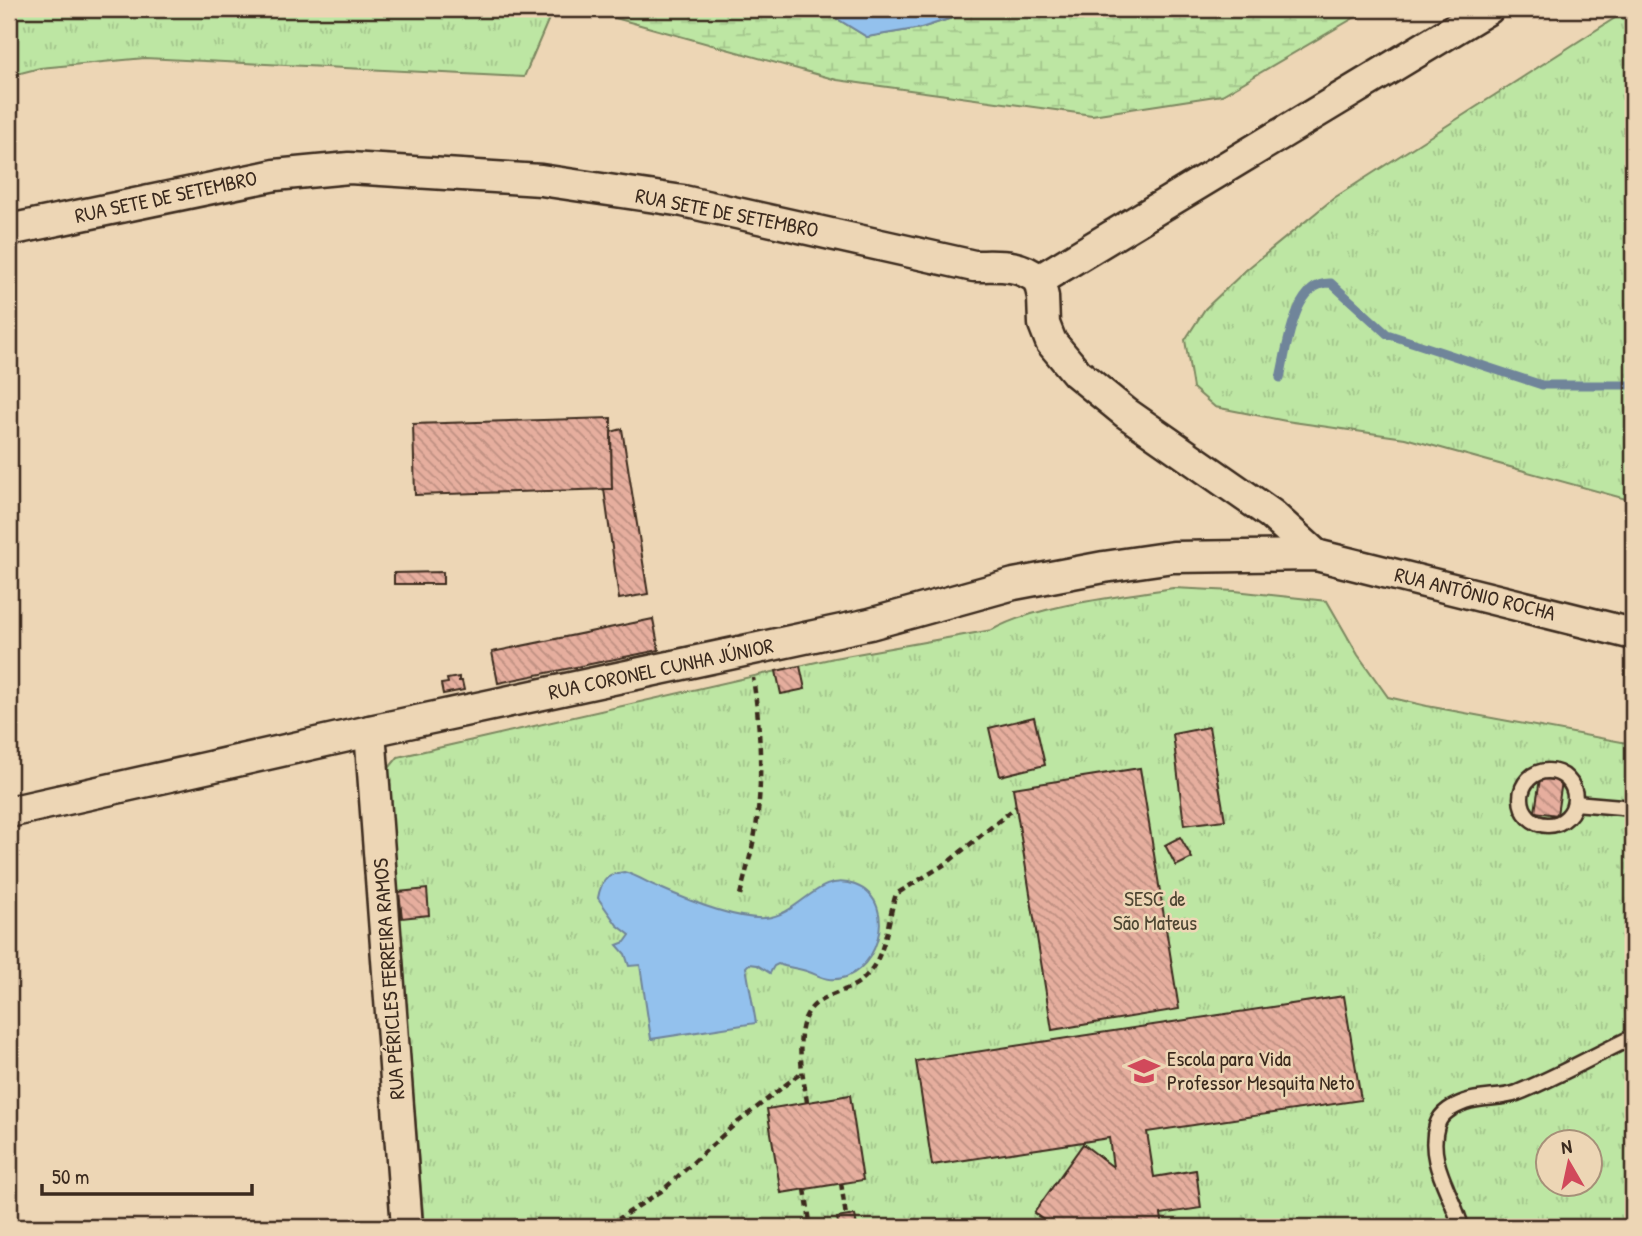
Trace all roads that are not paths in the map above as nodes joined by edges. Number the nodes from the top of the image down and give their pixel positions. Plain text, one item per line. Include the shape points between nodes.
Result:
1 (1488, 9) edge
2 (9, 230) edge
3 (1039, 279) junction
4 (1316, 555) junction
5 (1633, 634) edge
6 (370, 732) junction
7 (1575, 803) dead end
8 (1633, 808) edge
9 (9, 812) edge
10 (1633, 1037) edge
11 (407, 1227) edge
12 (1461, 1227) edge

1 - 3 street
2 - 3 street, RUA SETE DE SETEMBRO via 275,174 349,168 541,180 683,201 974,266 1026,270
3 - 4 street via 1044,324 1051,342 1077,373 1126,413 1271,514
4 - 5 street, RUA ANTÔNIO ROCHA
4 - 6 street, RUA CORONEL CUNHA JÚNIOR via 1173,557 1104,567 1014,584 870,625
6 - 9 street, RUA CORONEL CUNHA JÚNIOR
6 - 11 street, RUA PÉRICLES FERREIRA RAMOS
7 - 8 lane
10 - 12 lane via 1515,1093 1473,1099 1444,1113 1437,1125 1435,1154

